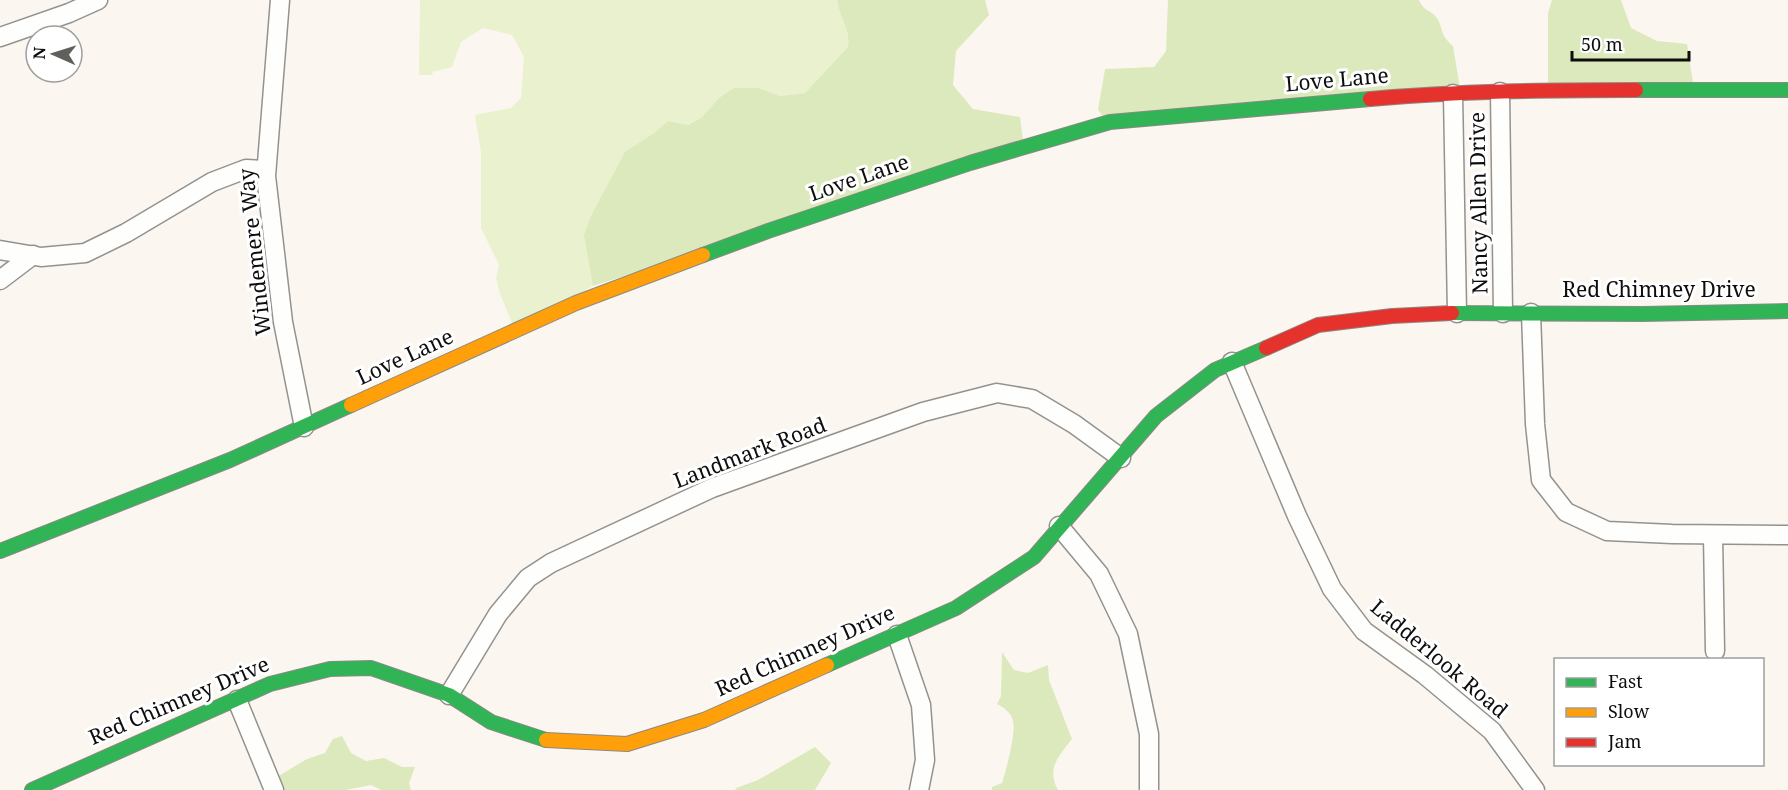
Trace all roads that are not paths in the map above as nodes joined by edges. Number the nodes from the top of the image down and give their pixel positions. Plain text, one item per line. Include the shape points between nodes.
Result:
1 (98, 0) edge
2 (280, 0) edge
3 (0, 37) edge
4 (1788, 90) edge
5 (1500, 92) junction
6 (1453, 94) junction
7 (266, 170) junction
8 (0, 250) edge
9 (33, 255) junction
10 (0, 280) edge
11 (1788, 311) edge
12 (1457, 313) junction
13 (1503, 313) junction
14 (1531, 313) junction
15 (1232, 362) junction
16 (304, 427) junction
17 (1121, 458) junction
18 (1059, 526) junction
19 (1788, 534) edge
20 (1713, 535) junction
21 (0, 551) edge
22 (897, 635) junction
23 (1715, 651) dead end
24 (448, 695) junction
25 (237, 700) junction
26 (35, 789) edge
27 (274, 790) edge
28 (919, 790) edge
29 (1149, 790) edge
30 (1535, 790) edge

1 - 3 street
2 - 7 street, Windemere Way
4 - 5 street, Love Lane
5 - 6 street, Love Lane
5 - 13 street, Nancy Allen Drive
6 - 12 street, Nancy Allen Drive
6 - 16 street, Love Lane via 1110,122 970,163 768,231 576,303
7 - 9 street via 246,169 212,182 136,228 85,253
7 - 16 street, Windemere Way via 283,322
8 - 9 street
9 - 10 street
11 - 14 street, Red Chimney Drive
12 - 13 street, Red Chimney Drive
12 - 15 street, Red Chimney Drive via 1318,325
13 - 14 street, Red Chimney Drive
14 - 20 street via 1541,480 1566,512 1607,531
15 - 17 street, Red Chimney Drive via 1215,370 1156,416
15 - 30 street, Ladderlook Road via 1332,589 1364,631 1492,731
16 - 21 street, Love Lane
17 - 18 street, Red Chimney Drive
17 - 24 street, Landmark Road via 1032,399 997,393 923,412 712,488 551,563 528,578 498,614
18 - 22 street, Red Chimney Drive via 1034,557 956,608
18 - 29 street via 1099,574 1128,634 1149,734
19 - 20 street
20 - 23 street
22 - 24 street, Red Chimney Drive via 704,720 627,744 544,740 491,722
22 - 28 street via 921,705 925,760
24 - 25 street, Red Chimney Drive via 371,668 330,669 270,684
25 - 26 street, Red Chimney Drive
25 - 27 street

